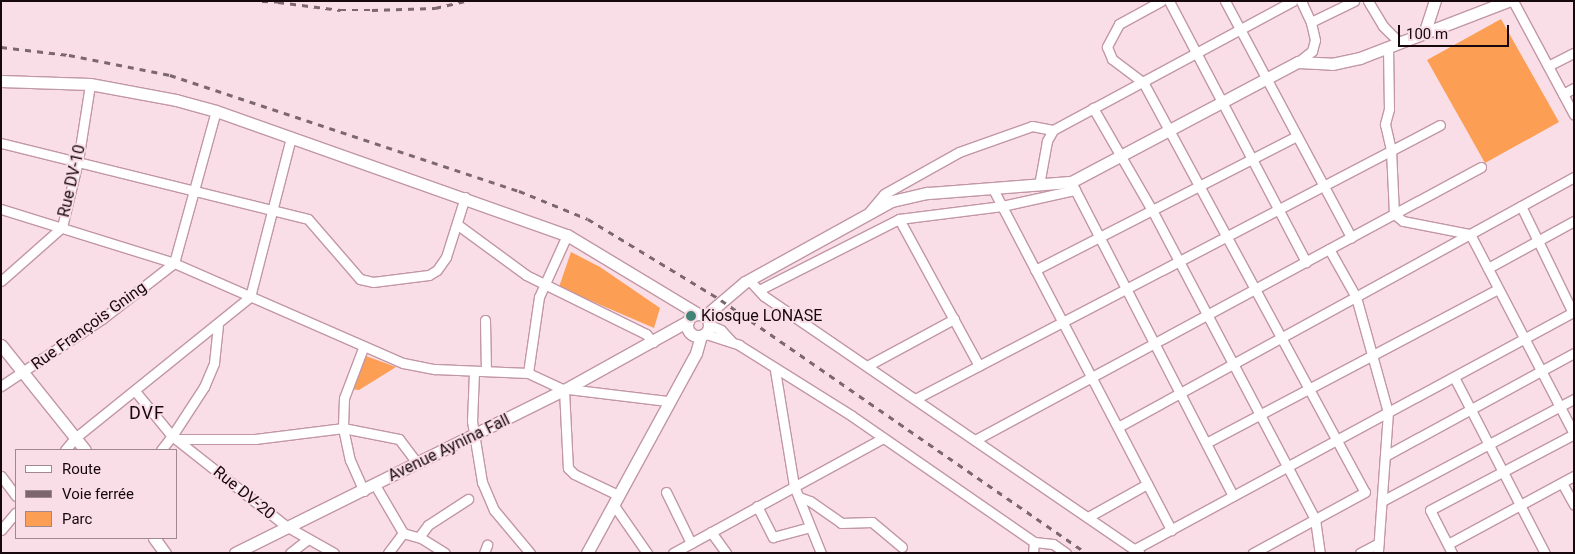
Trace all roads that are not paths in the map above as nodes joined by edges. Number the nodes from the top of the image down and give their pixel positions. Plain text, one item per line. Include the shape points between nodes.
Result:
1 (1161, 1) edge
2 (1169, 1) edge
3 (1224, 1) edge
4 (1293, 1) edge
5 (1301, 1) edge
6 (1354, 1) edge
7 (1368, 1) edge
8 (1435, 1) edge
9 (1508, 1) edge
10 (1513, 1) edge
11 (1311, 22) junction
12 (1240, 30) junction
13 (1424, 31) junction
14 (1394, 45) junction
15 (1196, 53) junction
16 (1574, 53) edge
17 (1298, 62) junction
18 (1548, 66) junction
19 (1266, 79) junction
20 (1, 82) edge
21 (1143, 82) junction
22 (90, 84) junction
23 (1574, 88) edge
24 (1563, 94) junction
25 (1222, 102) junction
26 (1094, 108) junction
27 (216, 111) junction
28 (1574, 115) edge
29 (1440, 125) dead end
30 (1053, 130) junction
31 (1169, 130) junction
32 (1297, 136) junction
33 (291, 137) junction
34 (1, 143) edge
35 (1391, 150) junction
36 (1120, 156) junction
37 (1252, 159) junction
38 (78, 161) junction
39 (1481, 167) dead end
40 (1574, 177) edge
41 (1039, 185) junction
42 (1073, 186) junction
43 (1199, 186) junction
44 (1323, 186) junction
45 (196, 190) junction
46 (993, 190) junction
47 (465, 197) junction
48 (1002, 206) junction
49 (1522, 206) junction
50 (1, 209) edge
51 (1278, 209) junction
52 (272, 210) junction
53 (1152, 210) junction
54 (869, 212) junction
55 (1394, 214) junction
56 (899, 218) junction
57 (1574, 221) edge
58 (458, 225) junction
59 (62, 227) junction
60 (1470, 234) junction
61 (566, 235) junction
62 (1226, 236) junction
63 (1099, 237) junction
64 (1351, 237) junction
65 (1538, 240) junction
66 (1329, 249) junction
67 (1179, 261) junction
68 (1306, 262) junction
69 (174, 263) junction
70 (1488, 268) junction
71 (1035, 270) junction
72 (749, 280) junction
73 (1, 282) edge
74 (544, 284) junction
75 (1126, 289) junction
76 (1255, 289) junction
77 (1498, 289) junction
78 (759, 290) junction
79 (250, 297) junction
80 (1356, 297) junction
81 (1574, 312) edge
82 (1207, 315) junction
83 (954, 319) junction
84 (485, 320) dead end
85 (1063, 322) junction
86 (218, 326) junction
87 (698, 326) junction
88 (1281, 338) junction
89 (1524, 339) junction
90 (657, 340) junction
91 (1154, 343) junction
92 (1, 345) edge
93 (363, 348) junction
94 (1574, 353) edge
95 (1372, 356) junction
96 (1233, 364) junction
97 (867, 366) junction
98 (979, 366) junction
99 (775, 370) junction
100 (486, 371) junction
101 (1541, 371) junction
102 (474, 372) junction
103 (22, 373) junction
104 (528, 373) junction
105 (1091, 377) junction
106 (1454, 377) junction
107 (1, 386) edge
108 (566, 389) junction
109 (1309, 389) junction
110 (135, 391) junction
111 (1180, 393) junction
112 (915, 399) junction
113 (1574, 399) edge
114 (667, 402) junction
115 (1560, 407) junction
116 (1470, 410) junction
117 (1388, 412) junction
118 (1260, 414) junction
119 (343, 428) junction
120 (1118, 428) junction
121 (1574, 434) edge
122 (473, 437) junction
123 (75, 438) junction
124 (174, 438) junction
125 (883, 438) junction
126 (975, 440) junction
127 (1337, 440) junction
128 (1206, 443) junction
129 (1488, 444) junction
130 (66, 449) edge
131 (84, 449) edge
132 (163, 449) edge
133 (1385, 456) junction
134 (418, 464) junction
135 (1287, 467) junction
136 (1503, 472) junction
137 (1, 476) edge
138 (1574, 476) edge
139 (1562, 483) junction
140 (1147, 484) junction
141 (794, 486) junction
142 (370, 488) junction
143 (666, 492) dead end
144 (15, 495) edge
145 (1233, 496) junction
146 (799, 497) junction
147 (468, 499) dead end
148 (616, 499) junction
149 (1382, 501) junction
150 (1574, 504) edge
151 (1520, 505) junction
152 (757, 506) junction
153 (15, 513) edge
154 (1088, 517) junction
155 (1315, 519) junction
156 (286, 526) junction
157 (810, 528) junction
158 (1, 530) edge
159 (1171, 530) junction
160 (711, 532) junction
161 (403, 533) junction
162 (418, 538) junction
163 (155, 539) edge
164 (308, 539) junction
165 (1034, 542) junction
166 (1379, 542) junction
167 (691, 543) junction
168 (1448, 544) junction
169 (902, 548) dead end
170 (1267, 549) edge
171 (1137, 551) edge
172 (165, 553) edge
173 (235, 553) edge
174 (290, 553) edge
175 (334, 553) edge
176 (388, 553) edge
177 (445, 553) edge
178 (530, 553) edge
179 (586, 553) edge
180 (647, 553) edge
181 (673, 553) edge
182 (726, 553) edge
183 (821, 553) edge
184 (1033, 553) edge
185 (1066, 553) edge
186 (1253, 553) edge
187 (1320, 553) edge
188 (1360, 553) edge
189 (1378, 553) edge
190 (1452, 553) edge
191 (1544, 553) edge

1 - 21 street via 1119,24 1106,48 1112,59
2 - 15 street
3 - 12 street
4 - 12 street
5 - 11 street
6 - 11 street
7 - 14 street
8 - 13 main road
9 - 13 main road
10 - 18 street
11 - 17 street via 1315,40 1312,51
12 - 15 street
12 - 19 street
13 - 14 main road
14 - 17 main road via 1345,62
14 - 35 street via 1390,109 1385,124
15 - 21 street
15 - 25 street
16 - 18 street
17 - 19 main road
18 - 24 street
19 - 25 main road
19 - 32 street
20 - 22 main road
21 - 26 street
21 - 31 street
22 - 27 main road
22 - 38 street, Rue DV-10
23 - 24 street
24 - 28 street
25 - 31 main road
25 - 37 street
26 - 30 street
26 - 36 street
27 - 33 main road
27 - 45 street
29 - 35 street
30 - 41 street
30 - 54 street via 1023,127 959,152 884,194
31 - 36 main road
31 - 43 street
32 - 37 street
32 - 44 street
33 - 47 main road
33 - 52 street
34 - 38 street
35 - 44 street
35 - 55 street
36 - 42 main road
36 - 53 street
37 - 43 street
37 - 51 street
38 - 45 street
38 - 59 street, Rue DV-10
39 - 55 street
40 - 49 street
41 - 42 main road, Avenue Aynina Fall
41 - 46 main road, Avenue Aynina Fall
42 - 48 street
42 - 63 street
43 - 53 street
43 - 62 street
44 - 51 street
44 - 64 street
45 - 52 street
45 - 69 street
46 - 48 street
46 - 54 main road, Avenue Aynina Fall via 908,197
47 - 58 street
47 - 61 main road
48 - 56 street
48 - 71 street
49 - 60 street
49 - 65 street
50 - 59 street
51 - 62 street
51 - 68 street
52 - 58 street via 308,219 360,279 373,282 430,274 437,270
52 - 79 street
53 - 63 street
53 - 67 street
54 - 72 main road, Avenue Aynina Fall
55 - 60 street via 1403,222
55 - 64 street
56 - 78 street
56 - 83 street
57 - 65 street
58 - 74 street via 526,275
59 - 69 street
59 - 73 street, Rue DV-10
60 - 70 street
60 - 80 street
61 - 74 street
61 - 87 main road via 677,300
62 - 67 street
62 - 76 street
63 - 71 street
63 - 75 street
64 - 66 street
65 - 70 street
65 - 81 street
66 - 68 street
66 - 80 street
67 - 75 street
67 - 82 street
68 - 76 street
69 - 79 street
69 - 103 street, Rue François Gning via 102,319
70 - 77 street
71 - 85 street
72 - 78 street
72 - 87 main road, Avenue Aynina Fall
74 - 90 street
74 - 104 street via 539,297
75 - 85 street
75 - 91 street
76 - 82 street
76 - 88 street
77 - 89 street
77 - 95 street
78 - 97 street
79 - 86 street
79 - 93 street
80 - 88 street
80 - 95 street
81 - 89 street
82 - 91 street
82 - 96 street
83 - 97 street
83 - 98 street
84 - 100 street
85 - 98 street
85 - 105 street
86 - 110 street
86 - 124 street via 214,363
87 - 90 main road, Avenue Aynina Fall
87 - 99 street via 732,342
87 - 114 main road via 686,367
88 - 96 street
88 - 109 street
89 - 101 street
89 - 106 street
90 - 108 main road, Avenue Aynina Fall
91 - 105 street
91 - 111 street
92 - 103 main road
93 - 102 street via 403,363
93 - 119 street via 344,398
94 - 101 street
95 - 109 street
95 - 117 street
96 - 111 street
96 - 118 street
97 - 112 street
98 - 112 street
99 - 125 street
99 - 141 street
100 - 102 street
100 - 104 street
101 - 115 street
101 - 116 street
102 - 122 street
103 - 107 street, Rue François Gning
103 - 123 main road
104 - 108 street
105 - 120 street
105 - 126 street
106 - 116 street
106 - 117 street
108 - 114 street
108 - 122 main road, Avenue Aynina Fall
108 - 148 street via 568,468
109 - 118 street
109 - 127 street
110 - 123 street
110 - 124 street, Rue DV-20
111 - 120 street
111 - 128 street
112 - 126 street
113 - 115 street
114 - 148 main road
115 - 121 street
115 - 129 street
116 - 129 street
116 - 133 street
117 - 127 street
117 - 133 street
118 - 128 street
118 - 135 street
119 - 124 street via 330,427 255,439
119 - 134 street via 399,439
119 - 142 street via 350,460
120 - 140 street
121 - 136 street
122 - 134 main road, Avenue Aynina Fall
122 - 178 street via 489,502
123 - 130 street
123 - 131 main road
124 - 132 street
124 - 156 street, Rue DV-20
125 - 141 street
125 - 165 street
126 - 154 street
127 - 135 street
127 - 155 street via 1365,492
128 - 145 street
129 - 136 street
129 - 149 street
133 - 149 street
134 - 142 main road, Avenue Aynina Fall
135 - 145 street
135 - 155 street
136 - 151 street
136 - 168 street via 1430,510
137 - 144 street
138 - 139 street
139 - 150 street
139 - 151 street
140 - 154 street
140 - 159 street
141 - 146 street
141 - 152 street
142 - 156 main road, Avenue Aynina Fall
142 - 161 street
143 - 167 street
145 - 159 street
146 - 157 street
146 - 169 street via 841,523 872,522
147 - 162 street via 428,525
148 - 179 main road
148 - 180 street
149 - 166 street
151 - 168 street
151 - 191 street
152 - 157 street via 773,536
152 - 160 street
153 - 158 street
154 - 171 street
155 - 170 street
155 - 187 street
156 - 164 street, Rue DV-20
156 - 173 main road, Avenue Aynina Fall
157 - 183 street
159 - 171 street
160 - 167 street
160 - 182 street
161 - 162 street
161 - 176 street
162 - 177 street
163 - 172 main road
164 - 174 street
164 - 175 street, Rue DV-20
165 - 184 street
165 - 185 street via 1053,544
166 - 188 street
166 - 189 street
167 - 181 street
168 - 190 street
170 - 186 street

